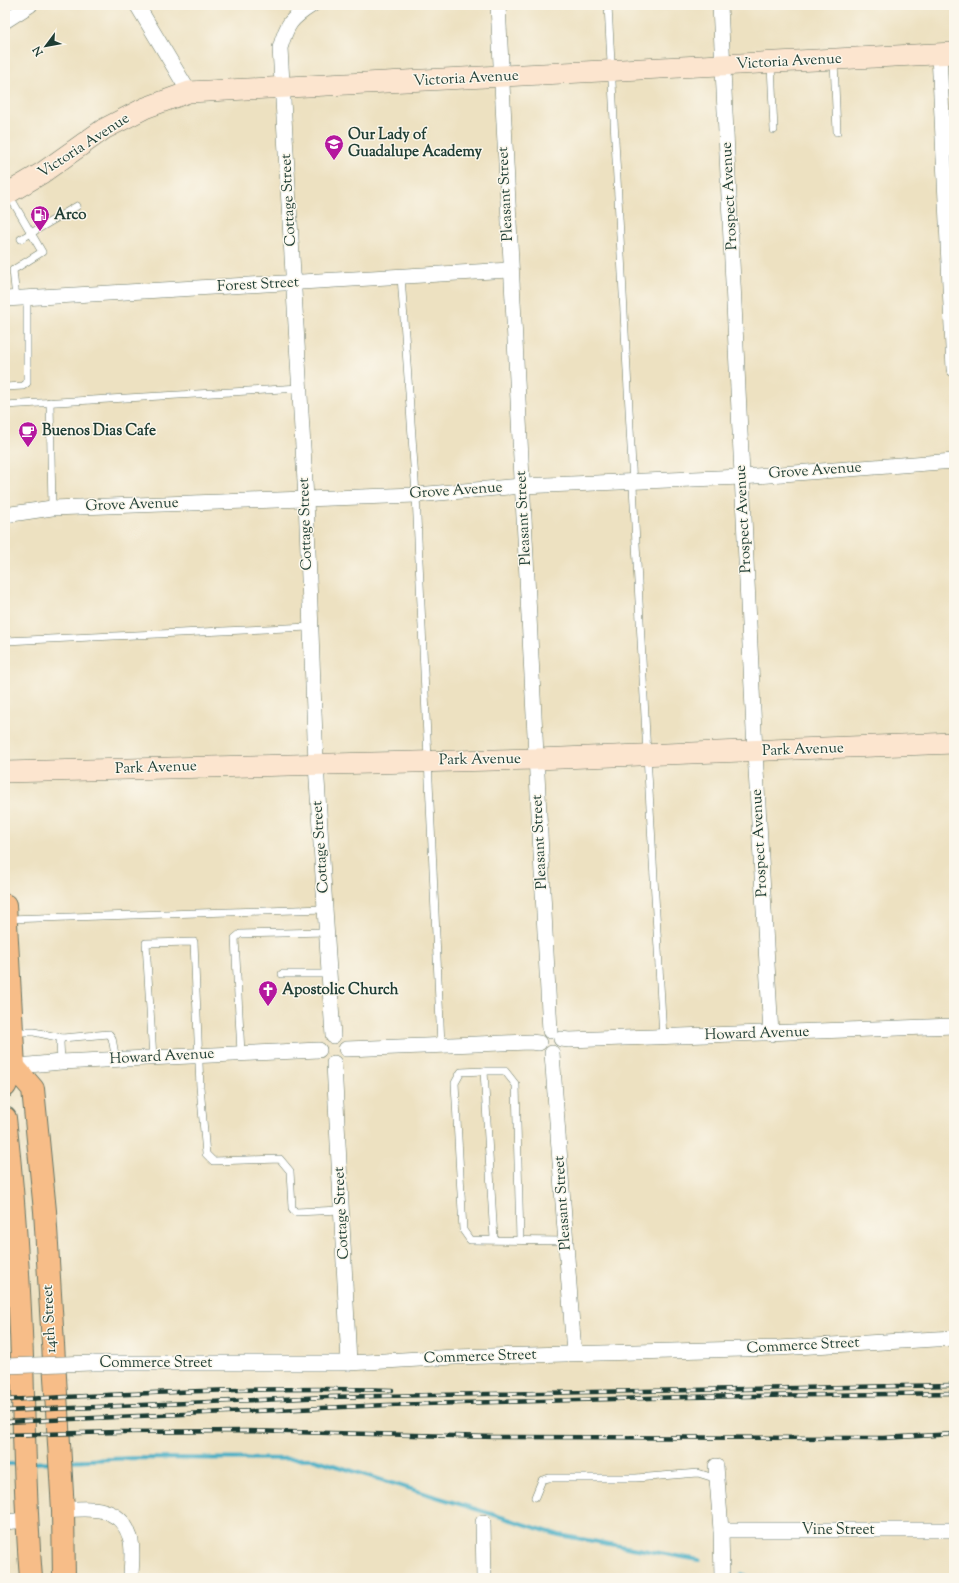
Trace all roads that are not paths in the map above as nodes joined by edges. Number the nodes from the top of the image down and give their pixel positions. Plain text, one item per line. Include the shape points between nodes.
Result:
1 (30, 5) edge
2 (137, 5) edge
3 (312, 5) edge
4 (498, 5) edge
5 (608, 5) edge
6 (720, 5) edge
7 (5, 21) edge
8 (946, 54) edge
9 (834, 59) junction
10 (771, 62) junction
11 (724, 65) junction
12 (611, 72) junction
13 (500, 77) junction
14 (283, 88) junction
15 (189, 92) junction
16 (774, 130) dead end
17 (837, 132) dead end
18 (7, 194) edge
19 (77, 206) dead end
20 (31, 232) junction
21 (20, 239) dead end
22 (510, 270) junction
23 (401, 276) junction
24 (293, 283) junction
25 (16, 298) edge
26 (954, 369) edge
27 (5, 387) edge
28 (300, 388) junction
29 (50, 402) junction
30 (5, 405) edge
31 (954, 461) edge
32 (742, 477) junction
33 (633, 482) junction
34 (522, 486) junction
35 (416, 494) junction
36 (306, 499) junction
37 (52, 508) junction
38 (5, 515) edge
39 (309, 626) junction
40 (5, 641) edge
41 (954, 743) edge
42 (755, 752) junction
43 (646, 756) junction
44 (536, 759) junction
45 (428, 761) junction
46 (316, 764) junction
47 (5, 772) edge
48 (325, 909) junction
49 (6, 912) edge
50 (327, 932) junction
51 (282, 974) dead end
52 (329, 974) junction
53 (954, 1026) edge
54 (12, 1033) junction
55 (771, 1034) junction
56 (555, 1035) junction
57 (333, 1036) junction
58 (663, 1037) junction
59 (62, 1038) junction
60 (539, 1043) junction
61 (441, 1045) junction
62 (346, 1049) junction
63 (319, 1050) junction
64 (241, 1053) junction
65 (552, 1053) junction
66 (199, 1056) junction
67 (153, 1058) junction
68 (116, 1060) junction
69 (61, 1062) junction
70 (334, 1063) junction
71 (484, 1071) junction
72 (8, 1073) edge
73 (5, 1118) edge
74 (342, 1210) junction
75 (494, 1240) junction
76 (520, 1240) junction
77 (566, 1241) junction
78 (954, 1338) edge
79 (574, 1353) junction
80 (349, 1363) junction
81 (5, 1366) edge
82 (716, 1473) joint
83 (535, 1497) dead end
84 (63, 1510) junction
85 (26, 1520) junction
86 (5, 1522) edge
87 (483, 1522) dead end
88 (721, 1530) junction
89 (954, 1530) edge
90 (31, 1578) edge
91 (64, 1578) edge
92 (131, 1578) edge
93 (484, 1578) edge
94 (722, 1578) edge

1 - 7 street
2 - 15 street
3 - 14 street, Cottage Street via 296,15 286,27 280,48
4 - 13 street, Pleasant Street
5 - 12 lane
6 - 11 street, Prospect Avenue
8 - 9 street, Victoria Avenue
8 - 26 street
9 - 10 street, Victoria Avenue
9 - 17 lane
10 - 11 street, Victoria Avenue
10 - 16 lane
11 - 12 street, Victoria Avenue
11 - 32 street, Prospect Avenue
12 - 13 street, Victoria Avenue
12 - 33 lane
13 - 14 street, Victoria Avenue
13 - 22 street, Pleasant Street
14 - 15 street, Victoria Avenue
14 - 24 street, Cottage Street
15 - 18 street, Victoria Avenue via 145,108 104,129 42,173
18 - 20 lane
19 - 20 lane
20 - 21 lane
20 - 25 lane via 42,252 13,270
22 - 23 street, Forest Street
22 - 34 street, Pleasant Street
23 - 24 street, Forest Street
23 - 35 lane
24 - 25 street, Forest Street
24 - 28 street, Cottage Street
25 - 27 lane via 26,383 23,386
28 - 29 lane
28 - 36 street, Cottage Street
29 - 30 lane
29 - 37 lane
31 - 32 street, Grove Avenue
32 - 33 street, Grove Avenue
32 - 42 street, Prospect Avenue
33 - 34 street, Grove Avenue
33 - 43 lane
34 - 35 street, Grove Avenue
34 - 44 street, Pleasant Street
35 - 36 street, Grove Avenue
35 - 45 lane
36 - 37 street, Grove Avenue
36 - 39 street, Cottage Street
37 - 38 street, Grove Avenue
39 - 40 lane
39 - 46 street, Cottage Street
41 - 42 street, Park Avenue
42 - 43 street, Park Avenue
42 - 55 street, Prospect Avenue
43 - 44 street, Park Avenue
43 - 58 lane
44 - 45 street, Park Avenue
44 - 56 street, Pleasant Street
45 - 46 street, Park Avenue
45 - 61 lane
46 - 47 street, Park Avenue
46 - 48 street, Cottage Street
48 - 49 lane
48 - 50 street, Cottage Street
49 - 54 main road
50 - 52 street, Cottage Street
50 - 64 lane via 240,934 235,938
51 - 52 lane
52 - 57 street, Cottage Street
53 - 55 street, Howard Avenue
54 - 59 lane via 34,1032
54 - 72 main road
55 - 58 street, Howard Avenue
56 - 58 street, Howard Avenue via 569,1040
56 - 60 street via 540,1036
56 - 65 street via 559,1049
57 - 62 street via 341,1039
57 - 63 street via 325,1038
59 - 68 lane via 109,1034
59 - 69 lane
60 - 61 street
60 - 65 street via 542,1050
61 - 62 street
62 - 70 street via 342,1059
63 - 64 street, Howard Avenue
63 - 70 street via 322,1058
64 - 66 street, Howard Avenue
65 - 77 street, Pleasant Street
66 - 67 street, Howard Avenue
66 - 67 lane via 194,942 146,943
66 - 74 lane via 206,1154 213,1161 280,1159 290,1171 292,1208 295,1212
67 - 68 street, Howard Avenue
68 - 69 street, Howard Avenue
69 - 72 street, Howard Avenue
70 - 74 street, Cottage Street
71 - 75 lane
71 - 75 lane via 461,1072 455,1083 463,1230 470,1240
71 - 76 lane via 505,1071 516,1085
72 - 84 main road, 14th Street via 33,1089 45,1211 57,1445
73 - 85 main road, 14th Street via 14,1197 22,1355
74 - 80 street, Cottage Street
75 - 76 lane
76 - 77 lane
77 - 79 street, Pleasant Street
78 - 79 street, Commerce Street via 778,1348
79 - 80 street, Commerce Street
80 - 81 street, Commerce Street, bridge via 92,1363
82 - 83 lane via 636,1478 549,1478 542,1480
82 - 88 street
84 - 91 main road, 14th Street
84 - 92 street via 102,1509 121,1520 130,1538
85 - 86 street
85 - 90 main road, 14th Street
87 - 93 street
88 - 89 street, Vine Street
88 - 94 street

